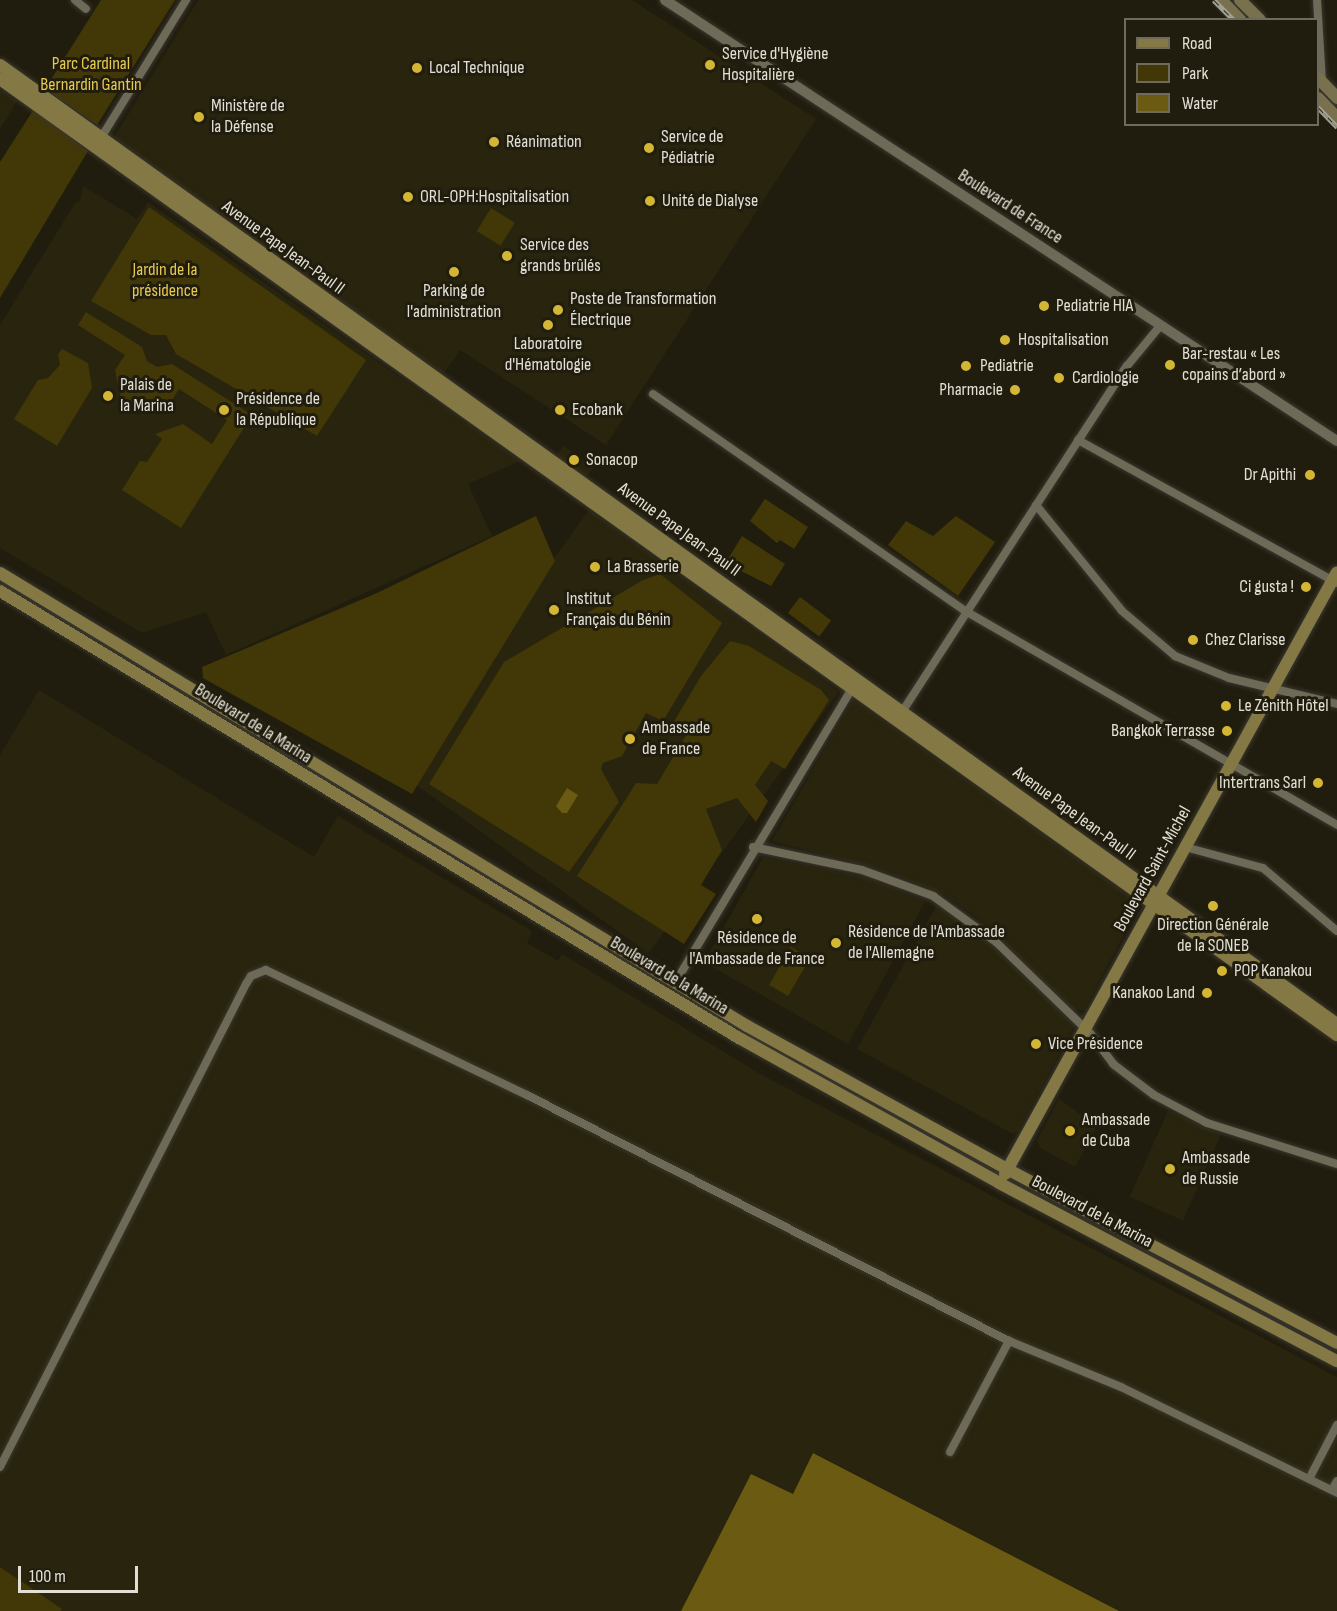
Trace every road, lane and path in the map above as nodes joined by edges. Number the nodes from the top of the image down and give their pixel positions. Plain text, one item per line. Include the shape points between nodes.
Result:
1 (75, 0) edge
2 (186, 0) edge
3 (665, 0) edge
4 (1221, 0) edge
5 (1240, 0) edge
6 (1317, 0) edge
7 (86, 9) dead end
8 (1238, 18) edge
9 (1258, 18) edge
10 (1318, 18) edge
11 (1319, 53) edge
12 (0, 65) edge
13 (0, 79) edge
14 (1320, 80) edge
15 (1337, 98) edge
16 (1319, 100) edge
17 (1337, 117) edge
18 (98, 142) junction
19 (1160, 326) junction
20 (653, 394) dead end
21 (1078, 440) junction
22 (1337, 441) edge
23 (523, 447) junction
24 (1036, 506) junction
25 (0, 573) edge
26 (1335, 578) edge
27 (0, 591) edge
28 (967, 612) junction
29 (131, 652) junction
30 (118, 662) junction
31 (163, 673) junction
32 (154, 684) junction
33 (1273, 687) junction
34 (852, 688) junction
35 (1337, 704) edge
36 (899, 716) junction
37 (1230, 766) junction
38 (1337, 825) edge
39 (753, 847) junction
40 (1185, 847) junction
41 (1155, 901) junction
42 (1337, 931) edge
43 (675, 983) junction
44 (1337, 1024) edge
45 (1085, 1028) junction
46 (1337, 1035) edge
47 (1337, 1164) edge
48 (1007, 1169) junction
49 (999, 1183) junction
50 (1261, 1304) junction
51 (1254, 1318) junction
52 (1009, 1341) junction
53 (1337, 1343) edge
54 (1337, 1360) edge
55 (1337, 1425) edge
56 (950, 1452) dead end
57 (0, 1467) edge
58 (1309, 1479) junction
59 (1337, 1481) edge
60 (1335, 1492) edge

1 - 7 street
2 - 18 street
3 - 19 street, Boulevard de France
4 - 8 main road
5 - 9 main road
6 - 10 street
11 - 14 street
12 - 18 main road, Avenue Pape Jean-Paul II
13 - 18 main road, Avenue Pape Jean-Paul II
14 - 15 main road
16 - 17 main road
18 - 23 main road, Avenue Pape Jean-Paul II
19 - 21 street via 1127,366
19 - 22 street, Boulevard de France
20 - 28 street
21 - 24 street
21 - 26 street
23 - 34 main road, Avenue Pape Jean-Paul II
23 - 36 main road, Avenue Pape Jean-Paul II
24 - 28 street
24 - 33 street via 1107,594 1155,642 1207,671
25 - 29 main road, Boulevard de la Marina
26 - 33 main road, Boulevard Saint-Michel
27 - 30 main road, Boulevard de la Marina
28 - 36 street
28 - 37 street
29 - 30 main road
29 - 31 main road, Boulevard de la Marina
30 - 32 main road, Boulevard de la Marina
31 - 32 main road
31 - 43 main road, Boulevard de la Marina
32 - 49 main road, Boulevard de la Marina via 563,934
33 - 35 street
33 - 37 main road, Boulevard Saint-Michel
34 - 36 main road, Avenue Pape Jean-Paul II
34 - 39 street
36 - 41 main road, Avenue Pape Jean-Paul II
37 - 38 street
37 - 40 main road, Boulevard Saint-Michel
39 - 43 street
39 - 45 street via 877,874 940,900 982,929
40 - 41 main road, Boulevard Saint-Michel
40 - 42 street via 1263,868 1288,885
41 - 44 main road, Avenue Pape Jean-Paul II
41 - 45 main road, Boulevard Saint-Michel
41 - 46 main road, Avenue Pape Jean-Paul II
43 - 48 main road, Boulevard de la Marina
45 - 47 street via 1121,1072 1176,1108 1226,1130
45 - 48 main road, Boulevard Saint-Michel
48 - 49 main road, Boulevard Saint-Michel
48 - 50 main road, Boulevard de la Marina
49 - 51 main road, Boulevard de la Marina
50 - 51 main road
50 - 53 main road, Boulevard de la Marina
51 - 54 main road, Boulevard de la Marina
52 - 56 street
52 - 57 street via 527,1095 266,970 251,976 246,984
52 - 58 street via 1121,1387
55 - 58 street
58 - 60 street
59 - 60 street

